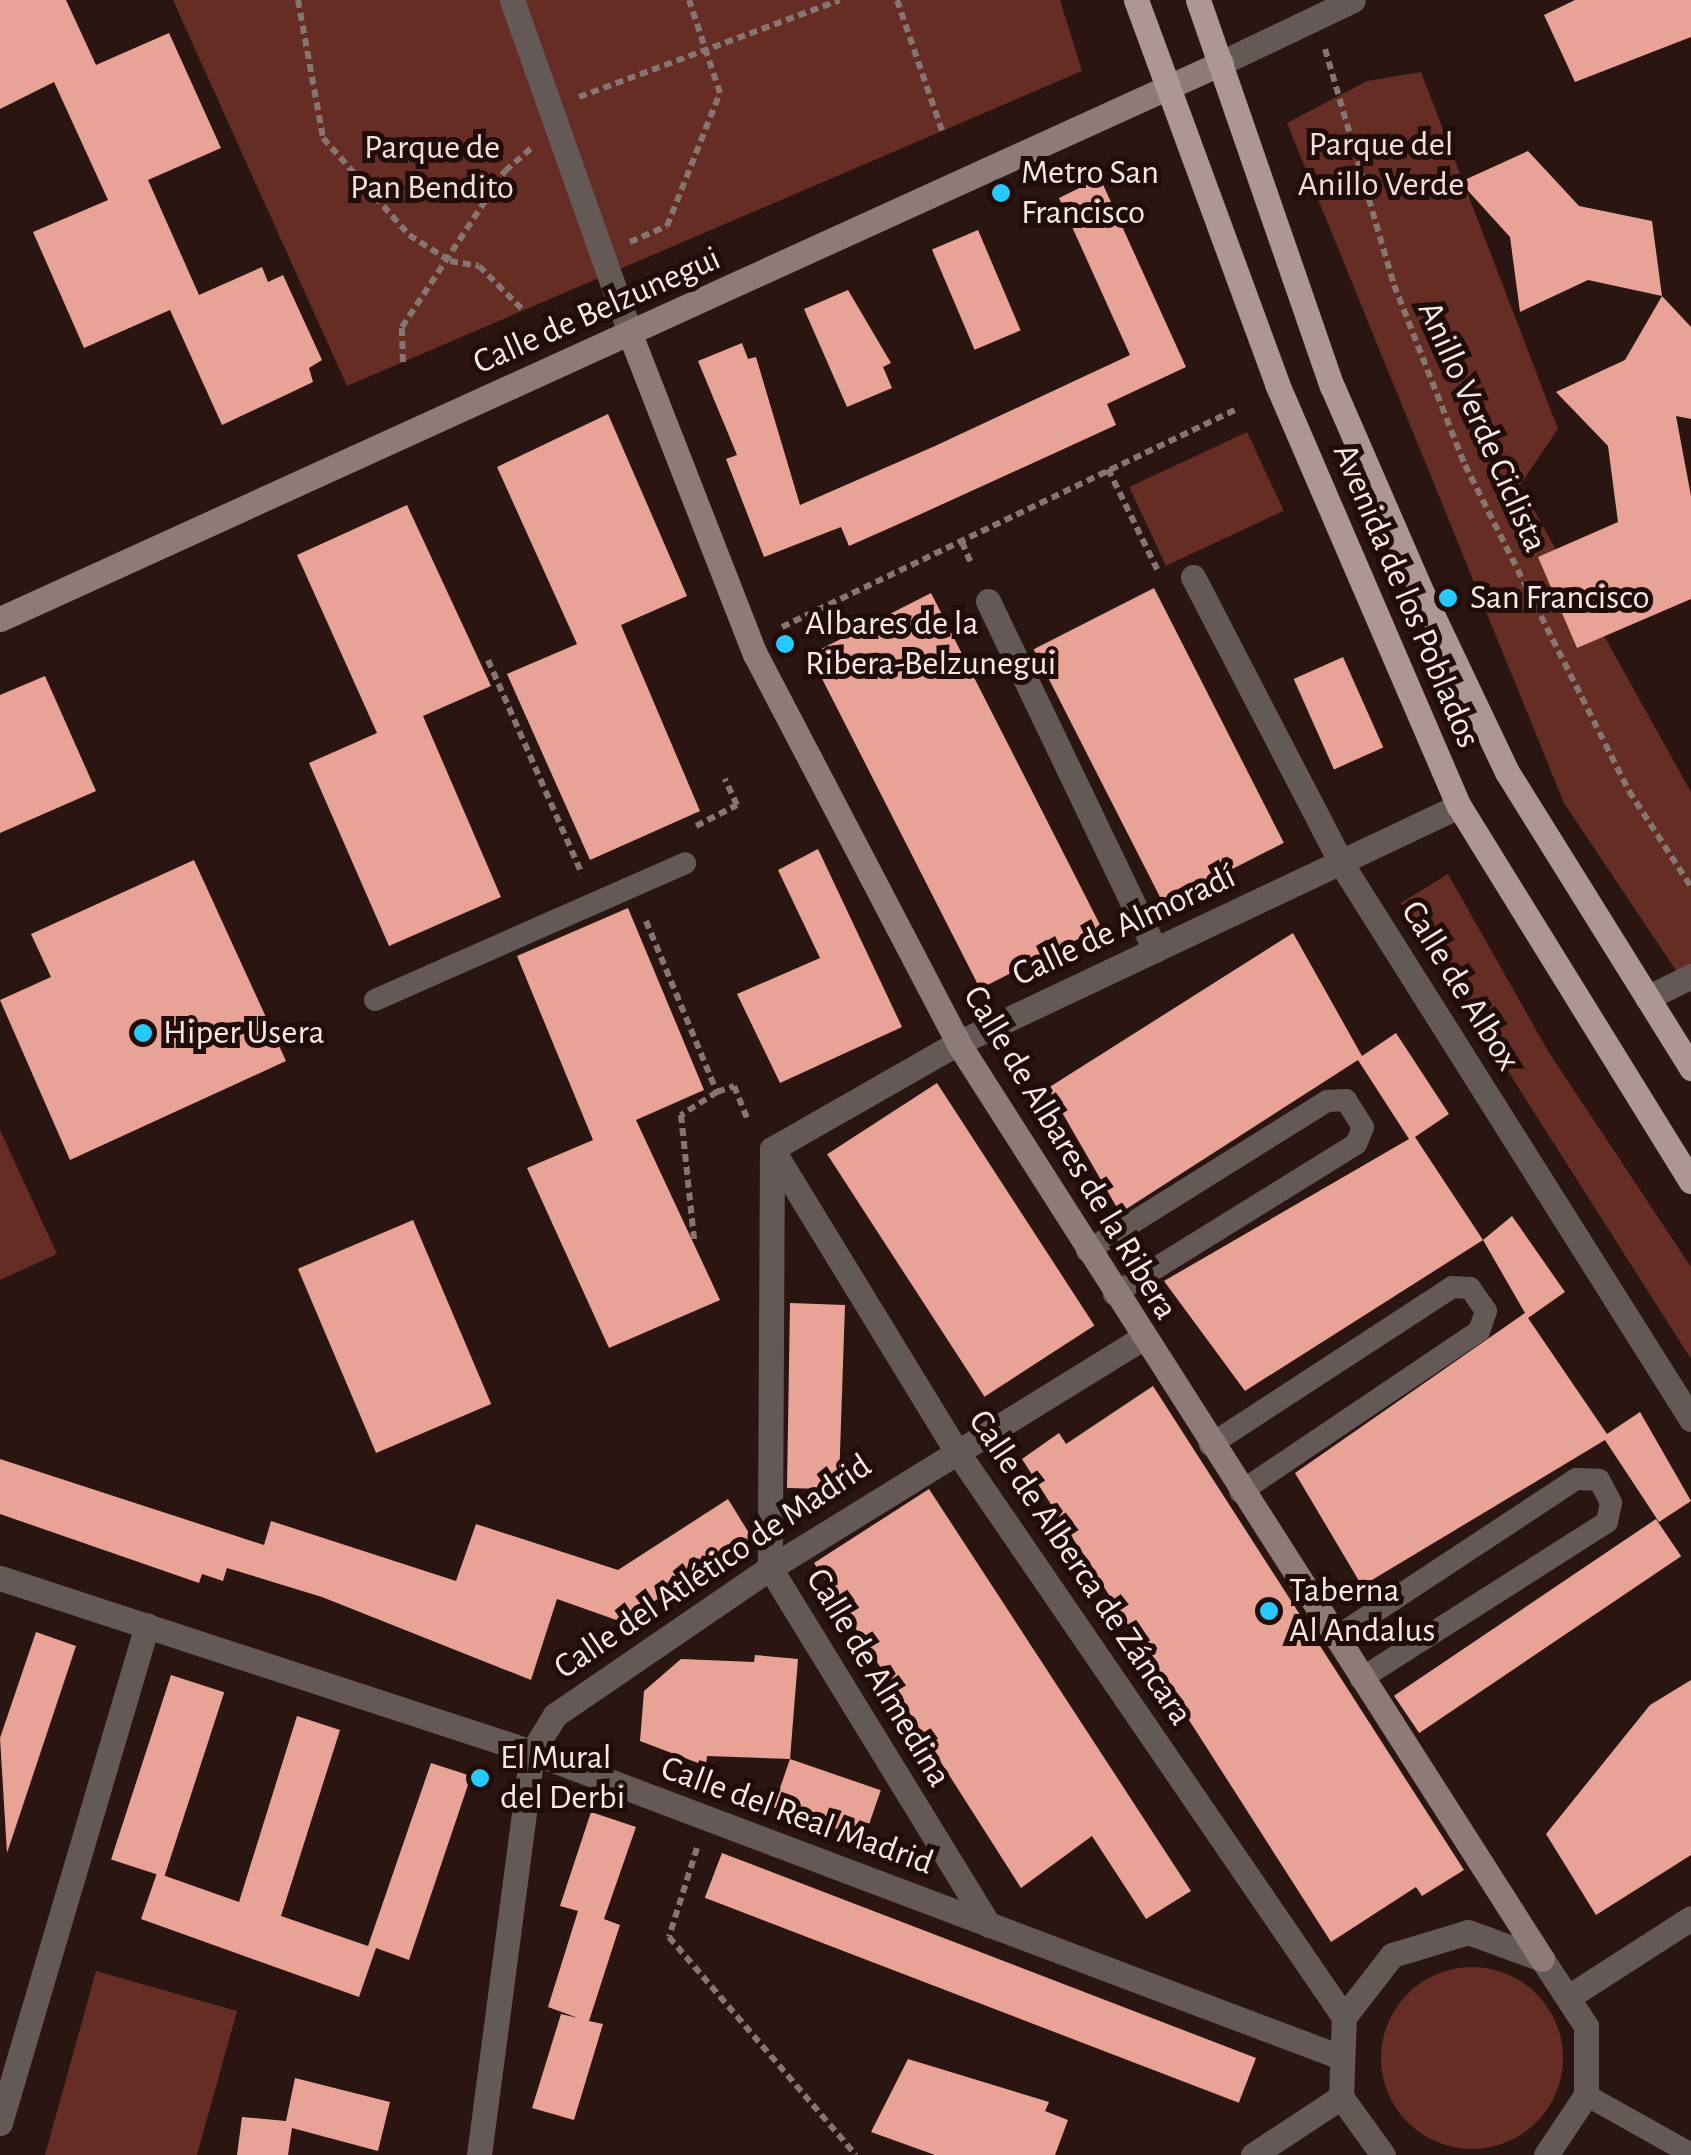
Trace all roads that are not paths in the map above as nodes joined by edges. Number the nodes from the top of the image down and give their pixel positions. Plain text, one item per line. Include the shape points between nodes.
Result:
1 (512, 0) edge
2 (1136, 0) edge
3 (1198, 0) edge
4 (1353, 0) edge
5 (1221, 63) junction
6 (1168, 88) junction
7 (630, 334) junction
8 (1193, 577) dead end
9 (988, 601) dead end
10 (0, 619) edge
11 (1460, 806) junction
12 (685, 863) dead end
13 (1341, 863) junction
14 (1156, 950) junction
15 (1691, 976) edge
16 (1647, 998) junction
17 (375, 1000) dead end
18 (958, 1044) junction
19 (1691, 1068) edge
20 (772, 1149) junction
21 (1691, 1180) edge
22 (1087, 1251) junction
23 (1114, 1294) junction
24 (1142, 1338) junction
25 (1691, 1419) edge
26 (1210, 1445) junction
27 (956, 1450) junction
28 (1240, 1492) junction
29 (770, 1568) junction
30 (0, 1578) edge
31 (146, 1625) junction
32 (1335, 1638) junction
33 (1362, 1679) junction
34 (532, 1752) junction
35 (1691, 1918) edge
36 (989, 1924) junction
37 (1542, 1959) junction
38 (1572, 1994) junction
39 (1344, 2018) junction
40 (1338, 2056) junction
41 (1586, 2094) junction
42 (1341, 2097) junction
43 (0, 2123) edge
44 (1691, 2154) edge
45 (478, 2155) edge
46 (1253, 2155) edge
47 (1383, 2155) edge
48 (1546, 2155) edge

1 - 7 street
2 - 6 main road, Avenida de los Poblados
3 - 5 main road, Avenida de los Poblados
4 - 5 street
5 - 6 street, Calle de Belzunegui
5 - 16 main road, Avenida de los Poblados via 1332,386 1422,593 1507,772
6 - 7 street, Calle de Belzunegui
6 - 11 main road, Avenida de los Poblados via 1299,437
7 - 10 street, Calle de Belzunegui
7 - 18 street, Calle de Albares de la Ribera via 755,654
8 - 13 street, Calle de Albox
9 - 14 street
11 - 13 street, Calle de Almoradí
11 - 21 main road, Avenida de los Poblados
12 - 17 lane
13 - 14 street, Calle de Almoradí
13 - 25 street, Calle de Albox
14 - 18 street, Calle de Almoradí
15 - 16 street
16 - 19 main road, Avenida de los Poblados
18 - 20 street, Calle de Almoradí
18 - 22 street, Calle de Albares de la Ribera
20 - 27 street, Calle de Alberca de Záncara
20 - 29 street, Calle de Almedina
22 - 23 street, Calle de Albares de la Ribera
22 - 23 lane via 1327,1100 1346,1100 1363,1127 1356,1144
23 - 24 street, Calle de Albares de la Ribera
24 - 26 street, Calle de Albares de la Ribera
24 - 27 street, Calle del Atlético de Madrid
26 - 28 street, Calle de Albares de la Ribera
26 - 28 lane via 1452,1288 1470,1288 1486,1312 1479,1331
27 - 29 street, Calle del Atlético de Madrid
27 - 39 street, Calle de Alberca de Záncara
28 - 32 street, Calle de Albares de la Ribera
29 - 34 street, Calle del Atlético de Madrid via 555,1715
29 - 36 street, Calle de Almedina
30 - 31 street, Calle del Real Madrid
31 - 34 street, Calle del Real Madrid
31 - 43 street
32 - 33 street, Calle de Albares de la Ribera
32 - 33 lane via 1576,1479 1598,1480 1612,1503 1607,1522
33 - 37 street, Calle de Albares de la Ribera
34 - 36 street, Calle del Real Madrid
34 - 45 street, Calle del Atlético de Madrid
35 - 38 street
36 - 40 street, Calle del Real Madrid
37 - 38 street
37 - 39 street via 1468,1932 1428,1937 1382,1964
38 - 41 street via 1590,2060
39 - 40 street
40 - 42 street
41 - 44 lane
41 - 48 street
42 - 46 street
42 - 47 street

